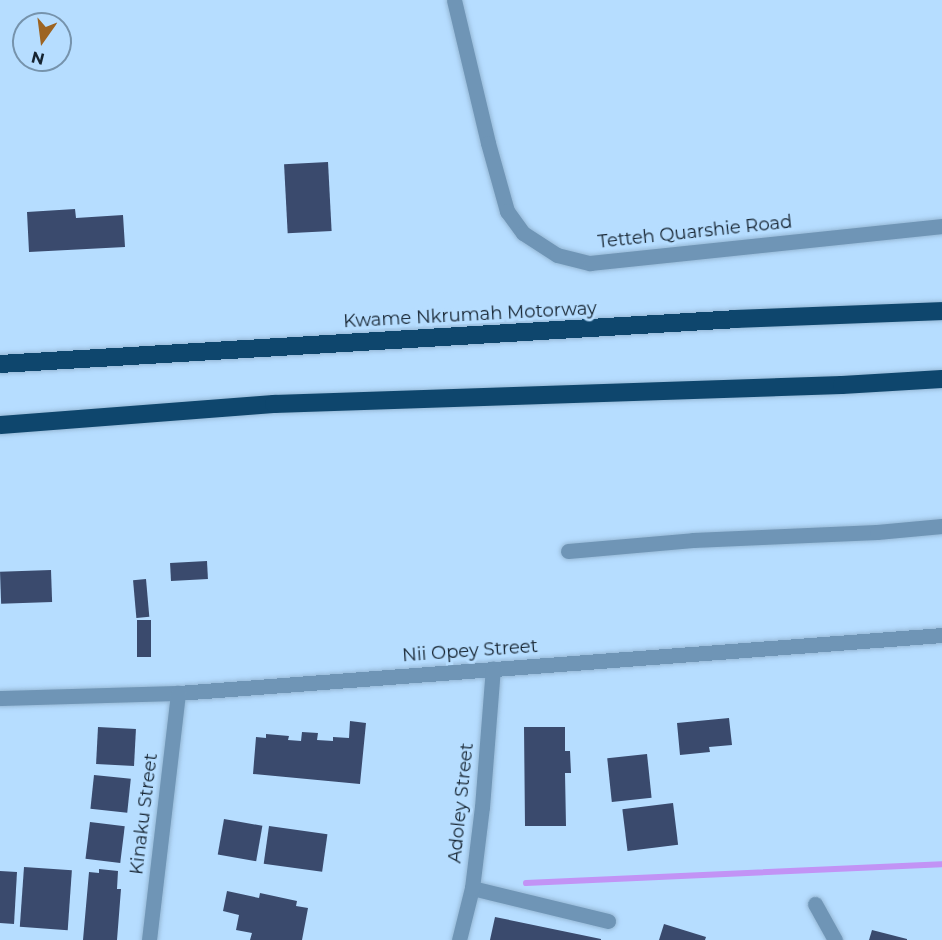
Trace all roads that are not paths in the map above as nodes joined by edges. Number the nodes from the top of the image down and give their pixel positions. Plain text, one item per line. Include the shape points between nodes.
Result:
1 (453, 0) edge
2 (942, 226) edge
3 (942, 311) edge
4 (0, 364) edge
5 (942, 379) edge
6 (0, 424) edge
7 (942, 526) edge
8 (568, 550) dead end
9 (942, 636) edge
10 (493, 668) junction
11 (178, 693) junction
12 (0, 698) edge
13 (472, 888) junction
14 (815, 904) dead end
15 (608, 921) dead end
16 (149, 940) edge
17 (459, 940) edge
18 (835, 940) edge

1 - 2 street, Tetteh Quarshie Road via 507,211 523,233 556,255 590,263
3 - 4 highway, Kwame Nkrumah Motorway via 737,319
5 - 6 highway via 274,404
7 - 8 street
9 - 10 street, Nii Opey Street
10 - 11 street, Nii Opey Street
10 - 13 street, Adoley Street
11 - 12 street, Nii Opey Street
11 - 16 street, Kinaku Street
13 - 15 street
13 - 17 street, Adoley Street
14 - 18 street

